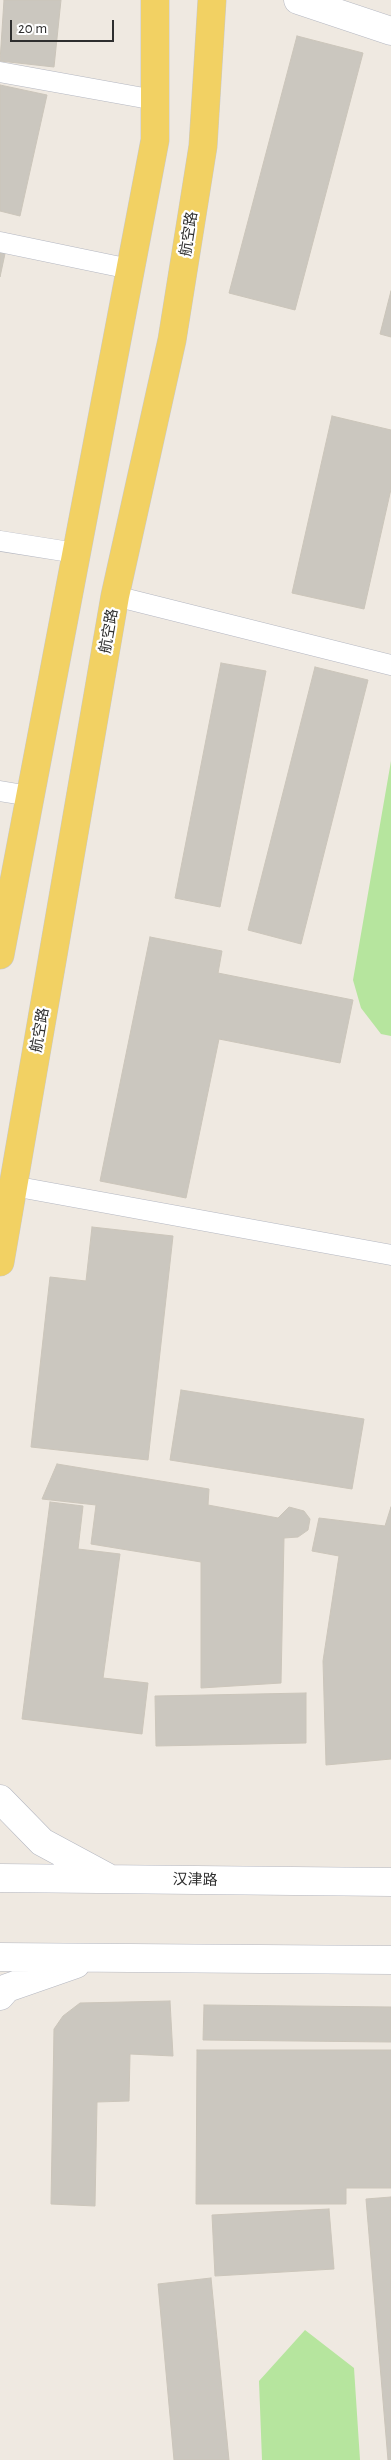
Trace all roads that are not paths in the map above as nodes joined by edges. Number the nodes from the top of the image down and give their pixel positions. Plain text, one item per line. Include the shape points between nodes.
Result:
1 (155, 0) edge
2 (212, 0) edge
3 (298, 0) edge
4 (391, 31) edge
5 (0, 72) edge
6 (155, 100) junction
7 (0, 242) edge
8 (130, 269) junction
9 (0, 541) edge
10 (76, 553) junction
11 (116, 596) junction
12 (391, 665) edge
13 (0, 791) edge
14 (30, 796) junction
15 (7, 882) edge
16 (0, 955) edge
17 (13, 1186) junction
18 (391, 1255) edge
19 (0, 1262) edge
20 (0, 1799) edge
21 (0, 1878) edge
22 (110, 1879) junction
23 (391, 1882) edge
24 (0, 1957) edge
25 (94, 1958) junction
26 (391, 1960) edge
27 (0, 1996) edge

1 - 6 main road
2 - 11 main road, 航空路 via 204,146 172,340
3 - 4 street
5 - 6 lane
6 - 8 main road via 155,140
7 - 8 lane
8 - 10 main road
9 - 10 lane
10 - 14 main road
11 - 12 lane
11 - 17 main road, 航空路
13 - 14 lane
14 - 15 main road
15 - 16 main road
17 - 18 lane
17 - 19 main road, 航空路
20 - 22 street via 42,1842
21 - 22 street, 汉津路
22 - 23 street, 汉津路
24 - 25 street
25 - 26 street
25 - 27 street via 7,1988

